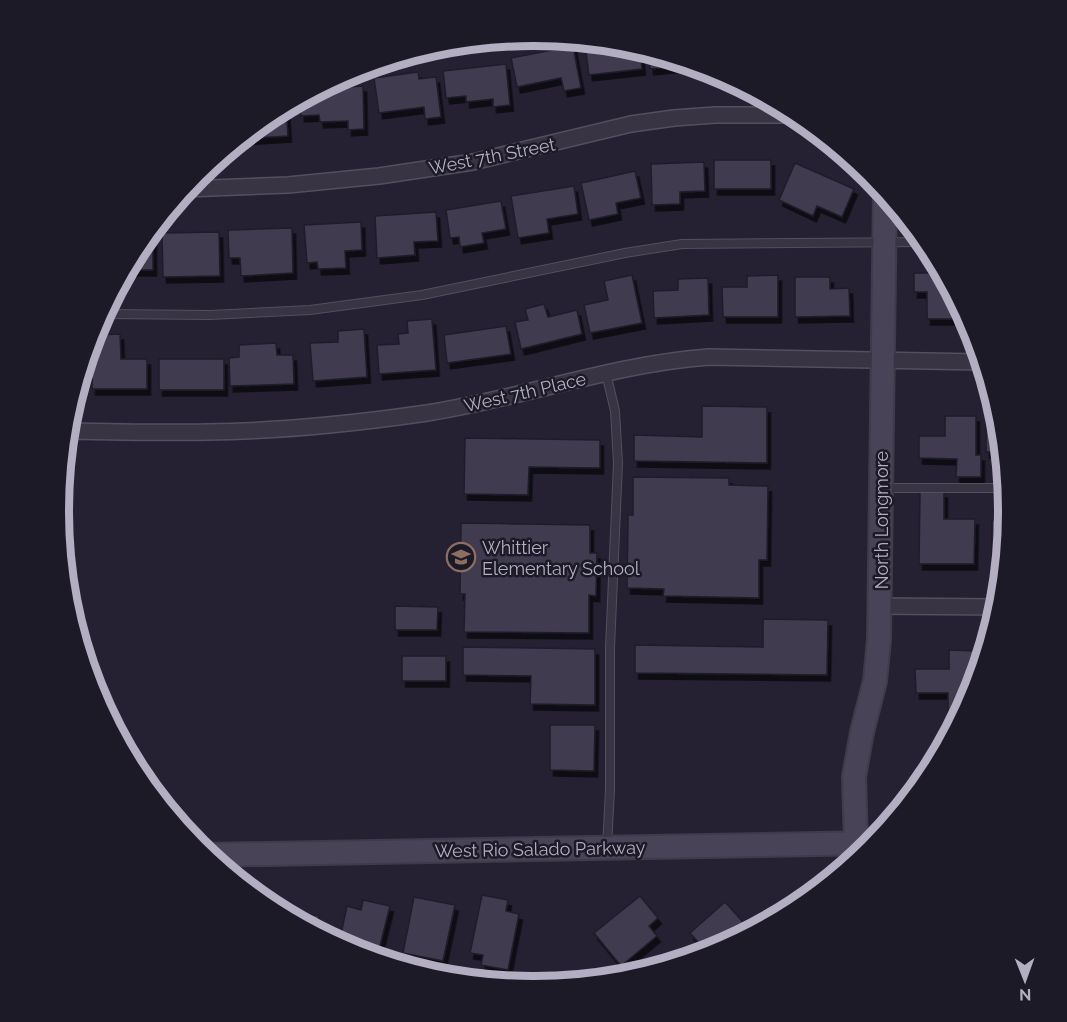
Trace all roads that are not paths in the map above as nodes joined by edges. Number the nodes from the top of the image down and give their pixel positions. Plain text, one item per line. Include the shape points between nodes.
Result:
1 (776, 115) edge
2 (200, 188) edge
3 (885, 207) edge
4 (885, 242) junction
5 (912, 242) edge
6 (113, 314) edge
7 (882, 361) junction
8 (973, 362) edge
9 (606, 373) junction
10 (76, 431) edge
11 (881, 488) junction
12 (997, 488) edge
13 (880, 606) junction
14 (988, 608) edge
15 (863, 838) edge
16 (858, 843) edge
17 (607, 848) junction
18 (221, 855) edge

1 - 2 street, West 7th Street via 715,115 631,124 473,162 403,173 288,185
3 - 4 street, North Longmore
4 - 5 lane
4 - 6 lane via 682,244 422,295 310,310
4 - 7 street, North Longmore
7 - 8 street, West 7th Place
7 - 9 street, West 7th Place via 709,357 670,360
7 - 11 street, North Longmore
9 - 10 street, West 7th Place via 421,414 316,426 208,432
9 - 17 lane via 615,411 618,463
11 - 12 lane
11 - 13 street, North Longmore
13 - 14 street
13 - 15 street, North Longmore via 875,681 854,777
16 - 17 street, West Rio Salado Parkway
17 - 18 street, West Rio Salado Parkway

